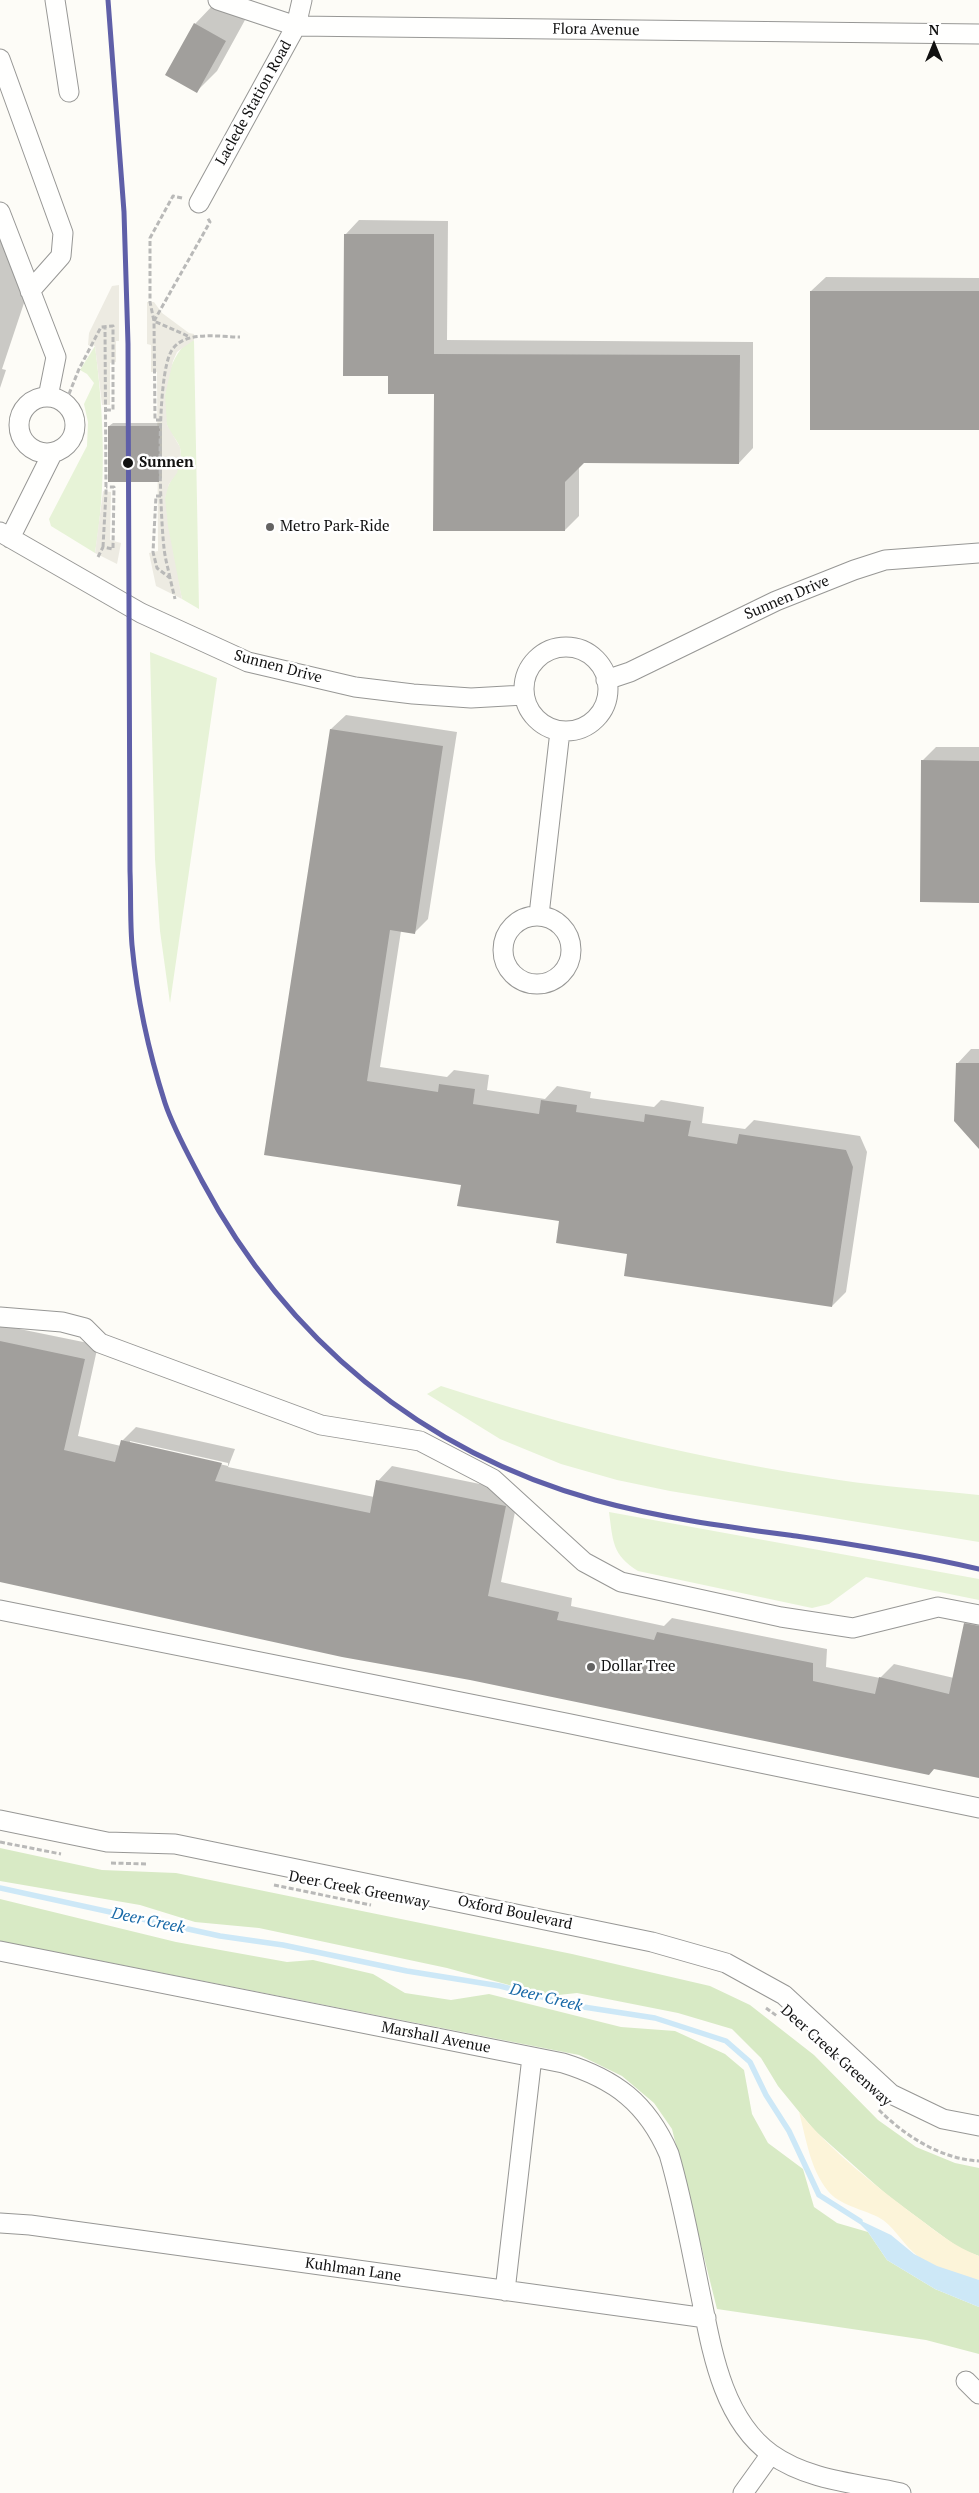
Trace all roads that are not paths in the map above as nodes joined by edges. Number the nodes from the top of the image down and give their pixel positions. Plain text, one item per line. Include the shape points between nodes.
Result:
1 (56, 0) edge
2 (218, 0) edge
3 (302, 0) edge
4 (296, 26) junction
5 (979, 34) edge
6 (0, 59) edge
7 (70, 92) dead end
8 (199, 203) road end
9 (0, 212) edge
10 (30, 291) junction
11 (48, 397) junction
12 (52, 454) junction
13 (5, 535) edge
14 (979, 553) edge
15 (606, 680) junction
16 (524, 695) junction
17 (560, 731) junction
18 (539, 915) dead end
19 (0, 1317) edge
20 (0, 1610) edge
21 (979, 1615) edge
22 (979, 1808) edge
23 (0, 1820) edge
24 (0, 1951) edge
25 (532, 2057) junction
26 (979, 2126) edge
27 (0, 2223) edge
28 (505, 2291) junction
29 (706, 2318) junction
30 (771, 2454) junction
31 (743, 2493) edge
32 (901, 2493) edge

1 - 7 street
2 - 4 street, Flora Avenue
3 - 4 street, Laclede Station Road
4 - 5 street, Flora Avenue
4 - 8 street, Laclede Station Road
6 - 10 street via 63,233 60,256
9 - 10 street
10 - 11 street via 56,357
11 - 12 street via 66,404 75,420 73,437
11 - 12 street via 30,402 19,418 18,427 25,444 42,454
12 - 13 street
13 - 16 street, Sunnen Drive via 141,613 248,662 355,687 404,693 471,698
14 - 15 street, Sunnen Drive via 885,560 854,570 776,600 630,672
15 - 16 street via 600,666 589,655 572,648 562,648 536,660 526,676
15 - 17 street via 606,700 596,718 580,728
16 - 17 street via 529,710 539,722
17 - 18 street
19 - 21 street via 62,1322 85,1328 100,1342 321,1425 420,1441 493,1479 584,1562 621,1582 781,1617 853,1628 938,1607
20 - 22 street
23 - 26 street, Oxford Boulevard via 108,1842 175,1844 643,1940 726,1963 784,1995 891,2094 943,2119
24 - 25 street, Marshall Avenue
25 - 28 street
25 - 29 street, Marshall Avenue via 571,2065 606,2079 629,2096 654,2125 669,2154 676,2177
27 - 28 street, Kuhlman Lane
28 - 29 street, Kuhlman Lane
29 - 30 street, Marshall Avenue via 719,2372 735,2412
30 - 31 street
30 - 32 street, Marshall Avenue via 817,2475

